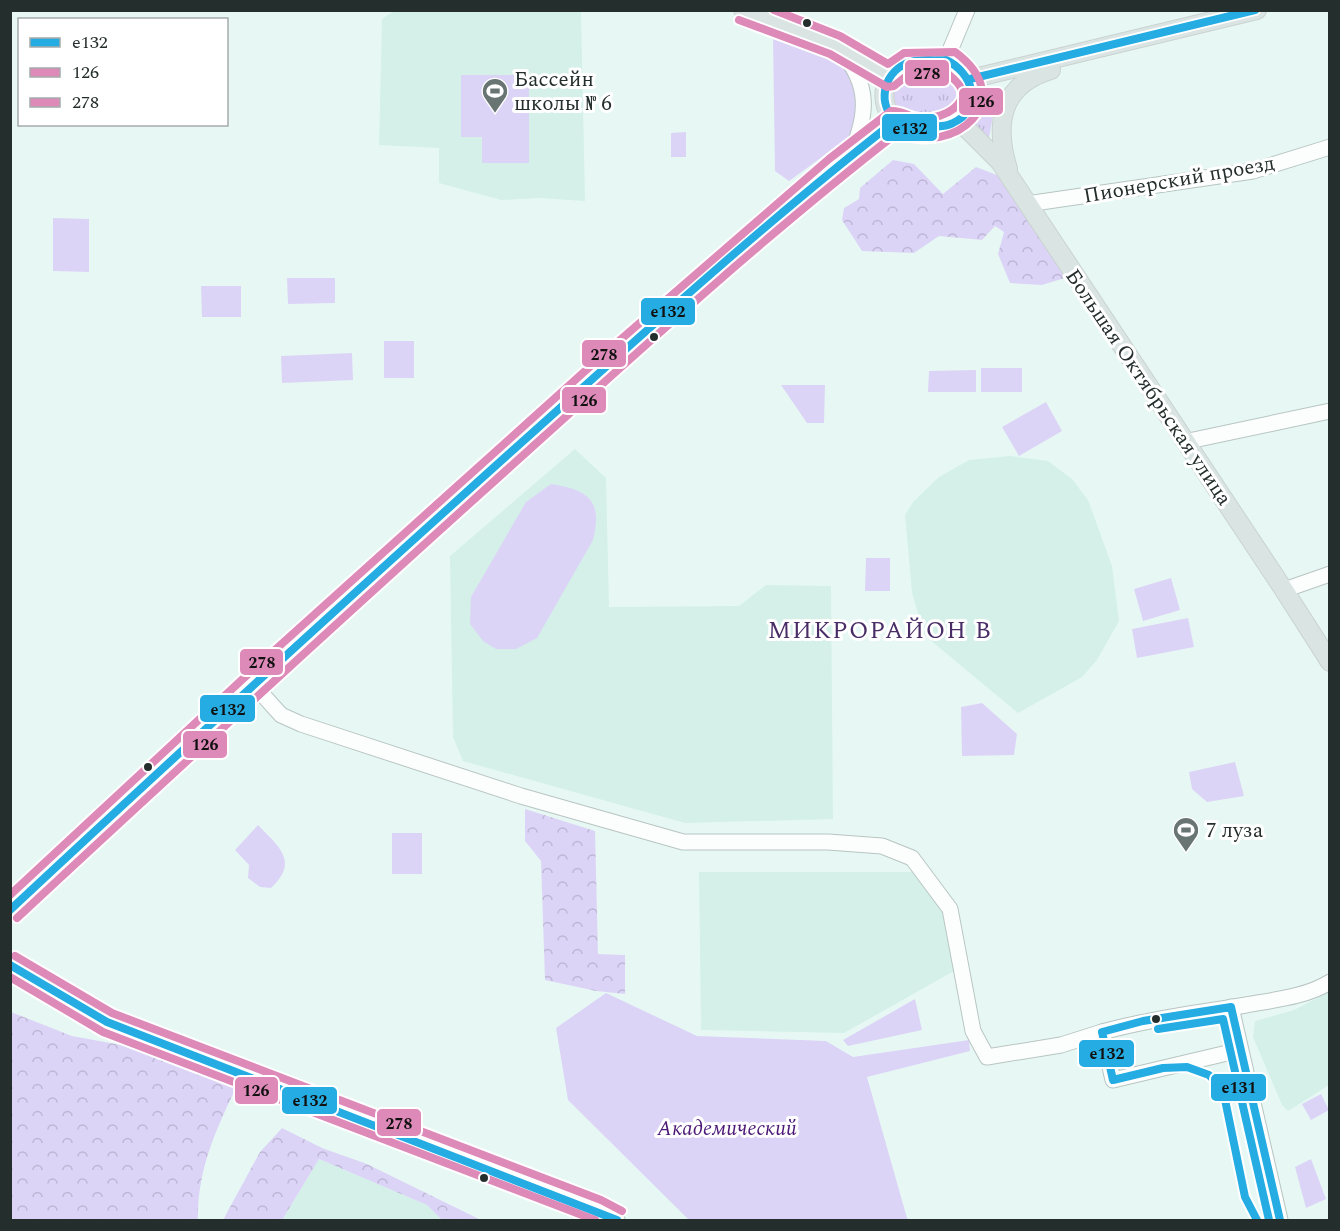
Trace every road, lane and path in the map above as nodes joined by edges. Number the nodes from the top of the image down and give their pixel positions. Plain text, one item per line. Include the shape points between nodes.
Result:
1 (743, 10) edge
2 (968, 10) edge
3 (1257, 10) edge
4 (835, 45) junction
5 (1092, 50) junction
6 (946, 60) junction
7 (890, 77) junction
8 (970, 79) junction
9 (958, 120) junction
10 (895, 121) junction
11 (1329, 147) edge
12 (850, 156) junction
13 (1011, 179) junction
14 (1027, 204) junction
15 (1329, 411) edge
16 (1184, 442) junction
17 (1329, 574) edge
18 (1284, 590) junction
19 (1329, 662) edge
20 (253, 684) junction
21 (10, 910) edge
22 (10, 965) edge
23 (1329, 981) edge
24 (1231, 1007) junction
25 (1102, 1032) junction
26 (1240, 1050) junction
27 (617, 1221) edge
28 (1280, 1221) edge

1 - 4 main road
2 - 6 street
3 - 5 main road
4 - 7 main road
4 - 12 street via 854,66 864,97 864,116
5 - 8 main road
5 - 13 main road via 1080,61 1032,76 1010,99 1000,130
6 - 7 main road via 906,63
6 - 8 main road
7 - 10 main road via 884,89 885,105
8 - 9 main road via 971,103
9 - 10 main road via 950,125 916,129
9 - 13 main road, Большая Октябрьская улица via 1000,162
10 - 12 street
11 - 14 street, Пионерский проезд via 1252,171
12 - 20 street via 611,362
13 - 14 main road, Большая Октябрьская улица
14 - 16 main road, Большая Октябрьская улица
15 - 16 street
16 - 18 main road, Большая Октябрьская улица
17 - 18 street
18 - 19 main road, Большая Октябрьская улица
20 - 21 street
20 - 25 street via 281,715 301,724 521,796 683,842 828,842 882,846 912,858 950,909 974,1031 987,1058 1061,1045
22 - 27 street via 107,1022
23 - 24 street via 1319,988
24 - 25 street
24 - 26 street
25 - 26 street via 1113,1080
26 - 28 street

